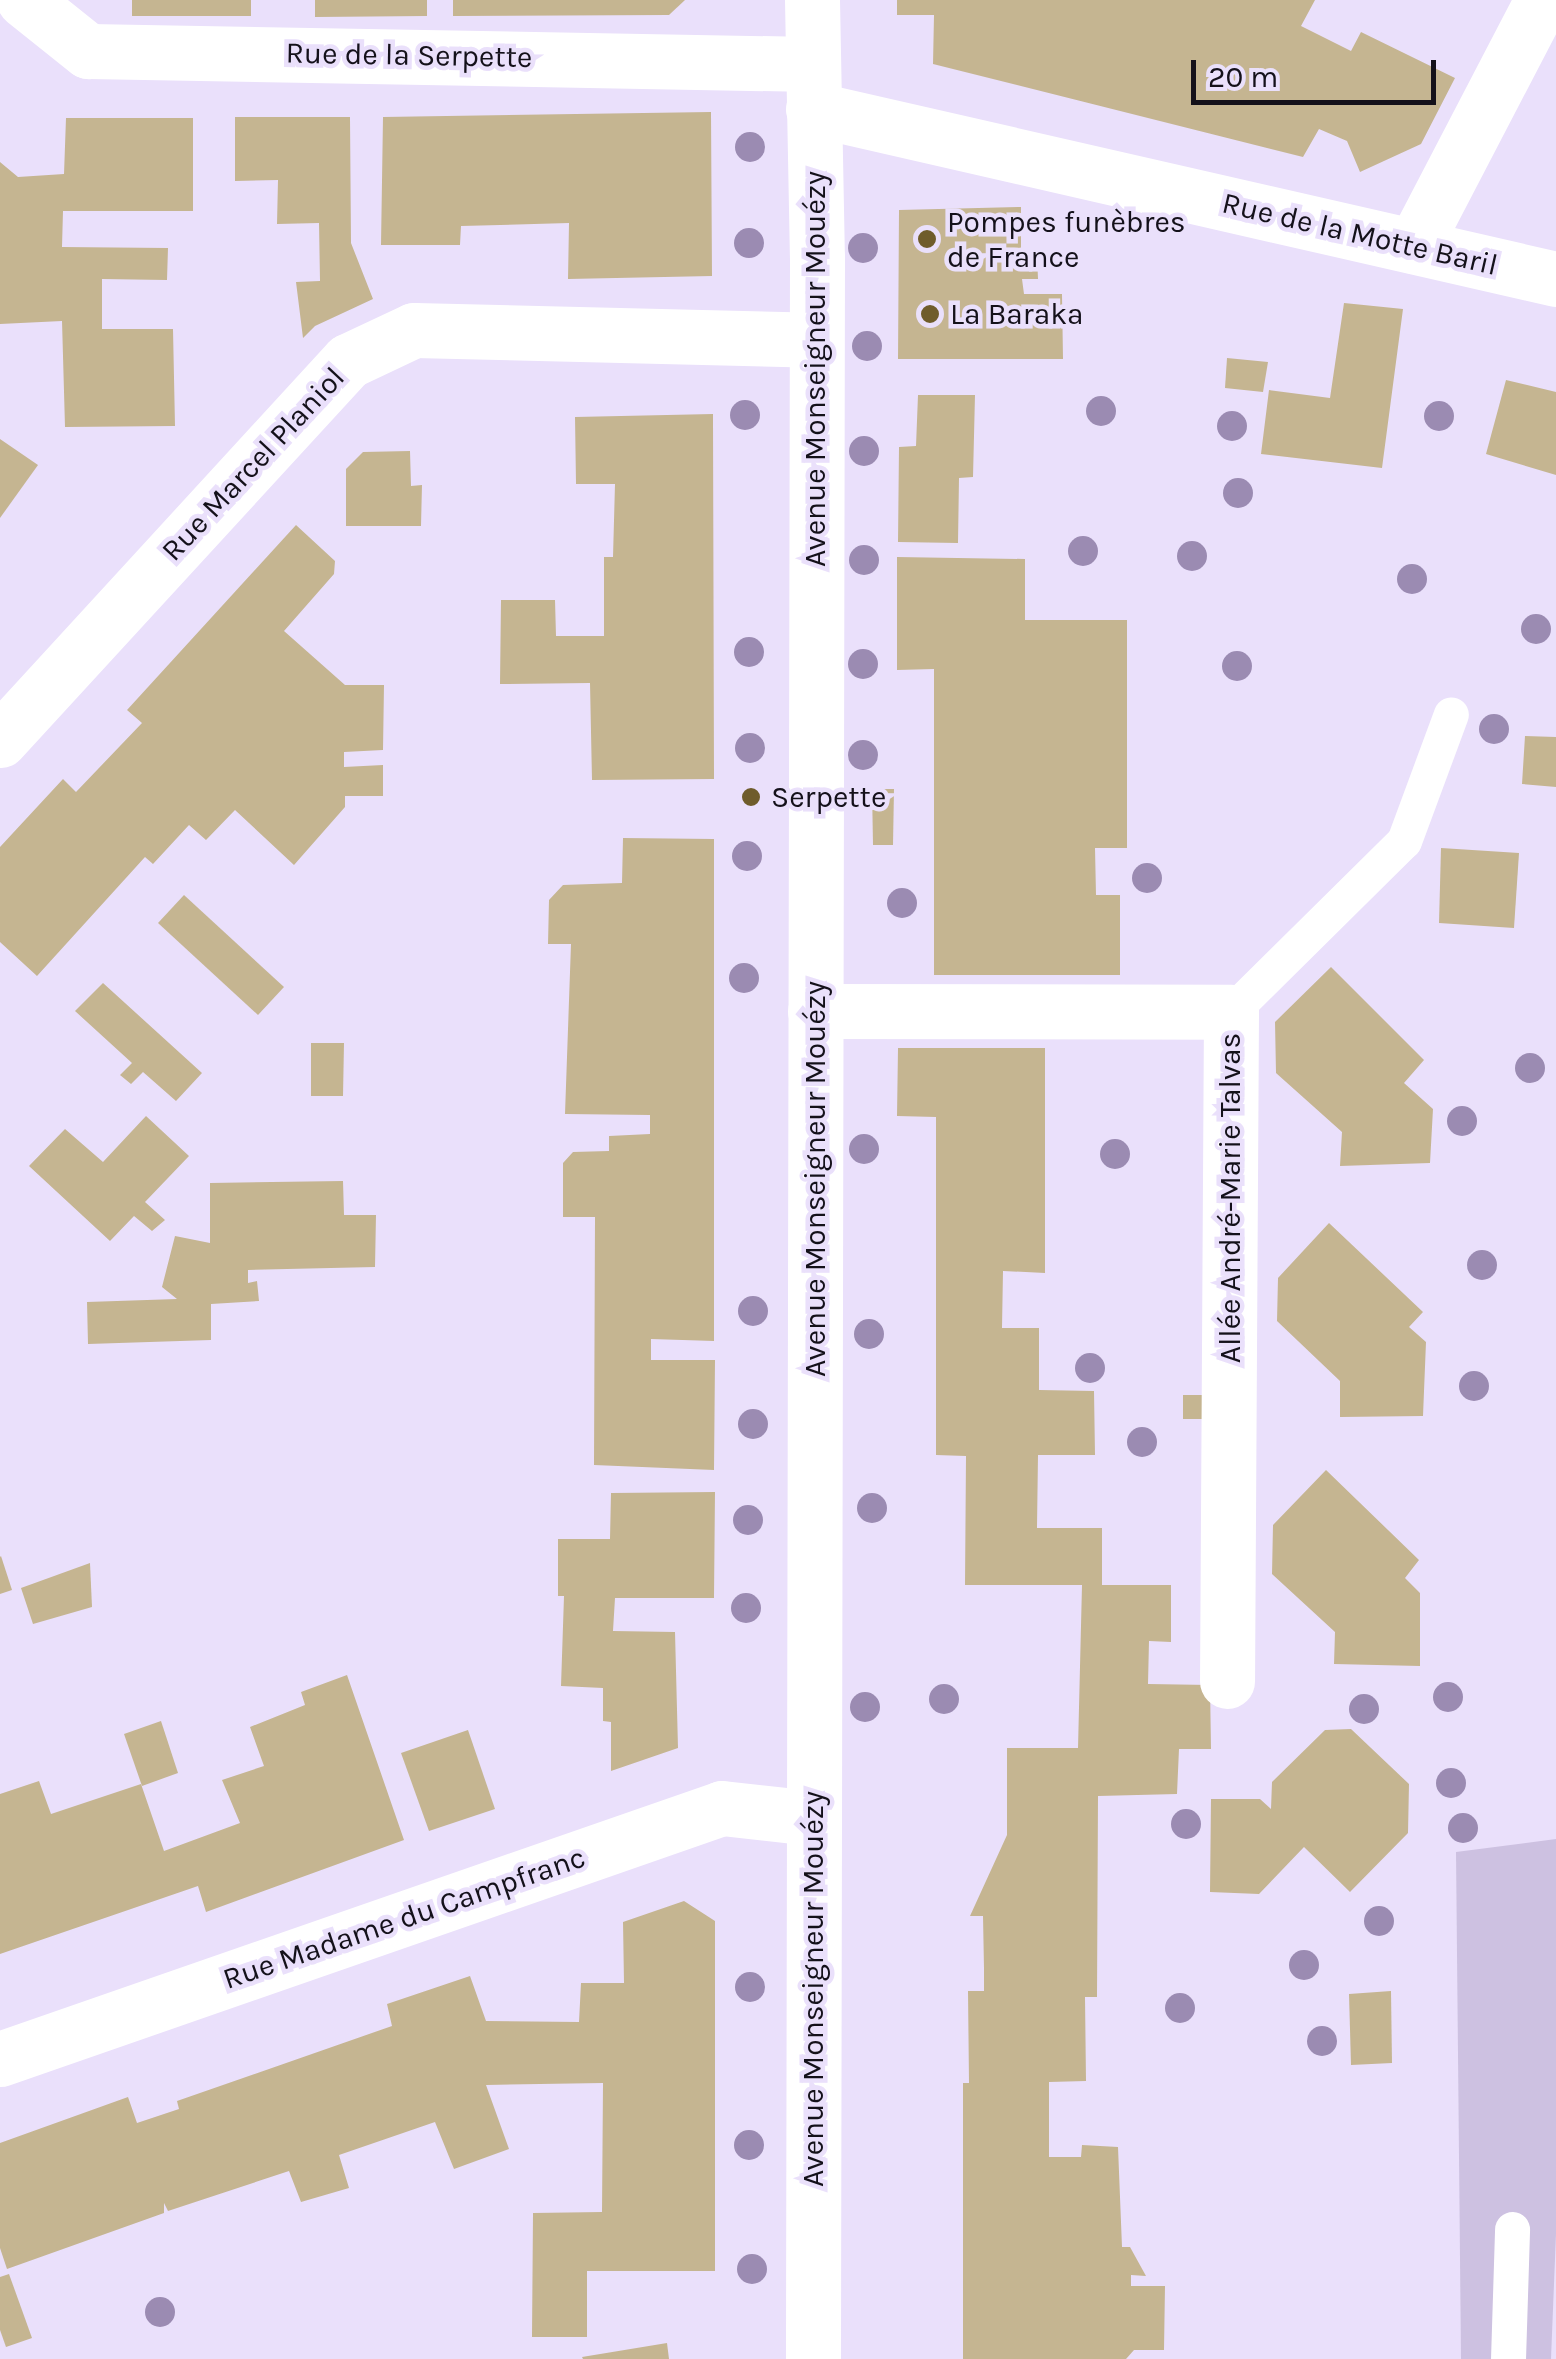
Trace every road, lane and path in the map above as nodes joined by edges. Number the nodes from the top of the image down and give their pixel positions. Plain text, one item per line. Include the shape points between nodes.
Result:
1 (24, 0) edge
2 (812, 0) edge
3 (1542, 0) edge
4 (812, 87) junction
5 (1414, 246) junction
6 (1556, 278) edge
7 (815, 340) junction
8 (1450, 714) dead end
9 (0, 740) edge
10 (815, 1011) junction
11 (1232, 1012) junction
12 (1227, 1681) dead end
13 (813, 1818) junction
14 (0, 2059) edge
15 (1512, 2229) dead end
16 (813, 2359) edge
17 (1508, 2359) edge

1 - 4 street, Rue de la Serpette via 88,51
2 - 4 street, Avenue Monseigneur Mouézy
3 - 5 street
4 - 5 street, Rue de la Motte Baril
4 - 7 street, Avenue Monseigneur Mouézy
5 - 6 street, Rue de la Motte Baril
7 - 9 street, Rue Marcel Planiol via 414,330 348,361
7 - 10 street, Avenue Monseigneur Mouézy
8 - 11 lane via 1404,841
10 - 11 street, Allée André-Marie Talvas
10 - 13 street, Avenue Monseigneur Mouézy
11 - 12 street, Allée André-Marie Talvas
13 - 14 street, Rue Madame du Campfranc via 722,1808
13 - 16 street, Avenue Monseigneur Mouézy
15 - 17 lane

